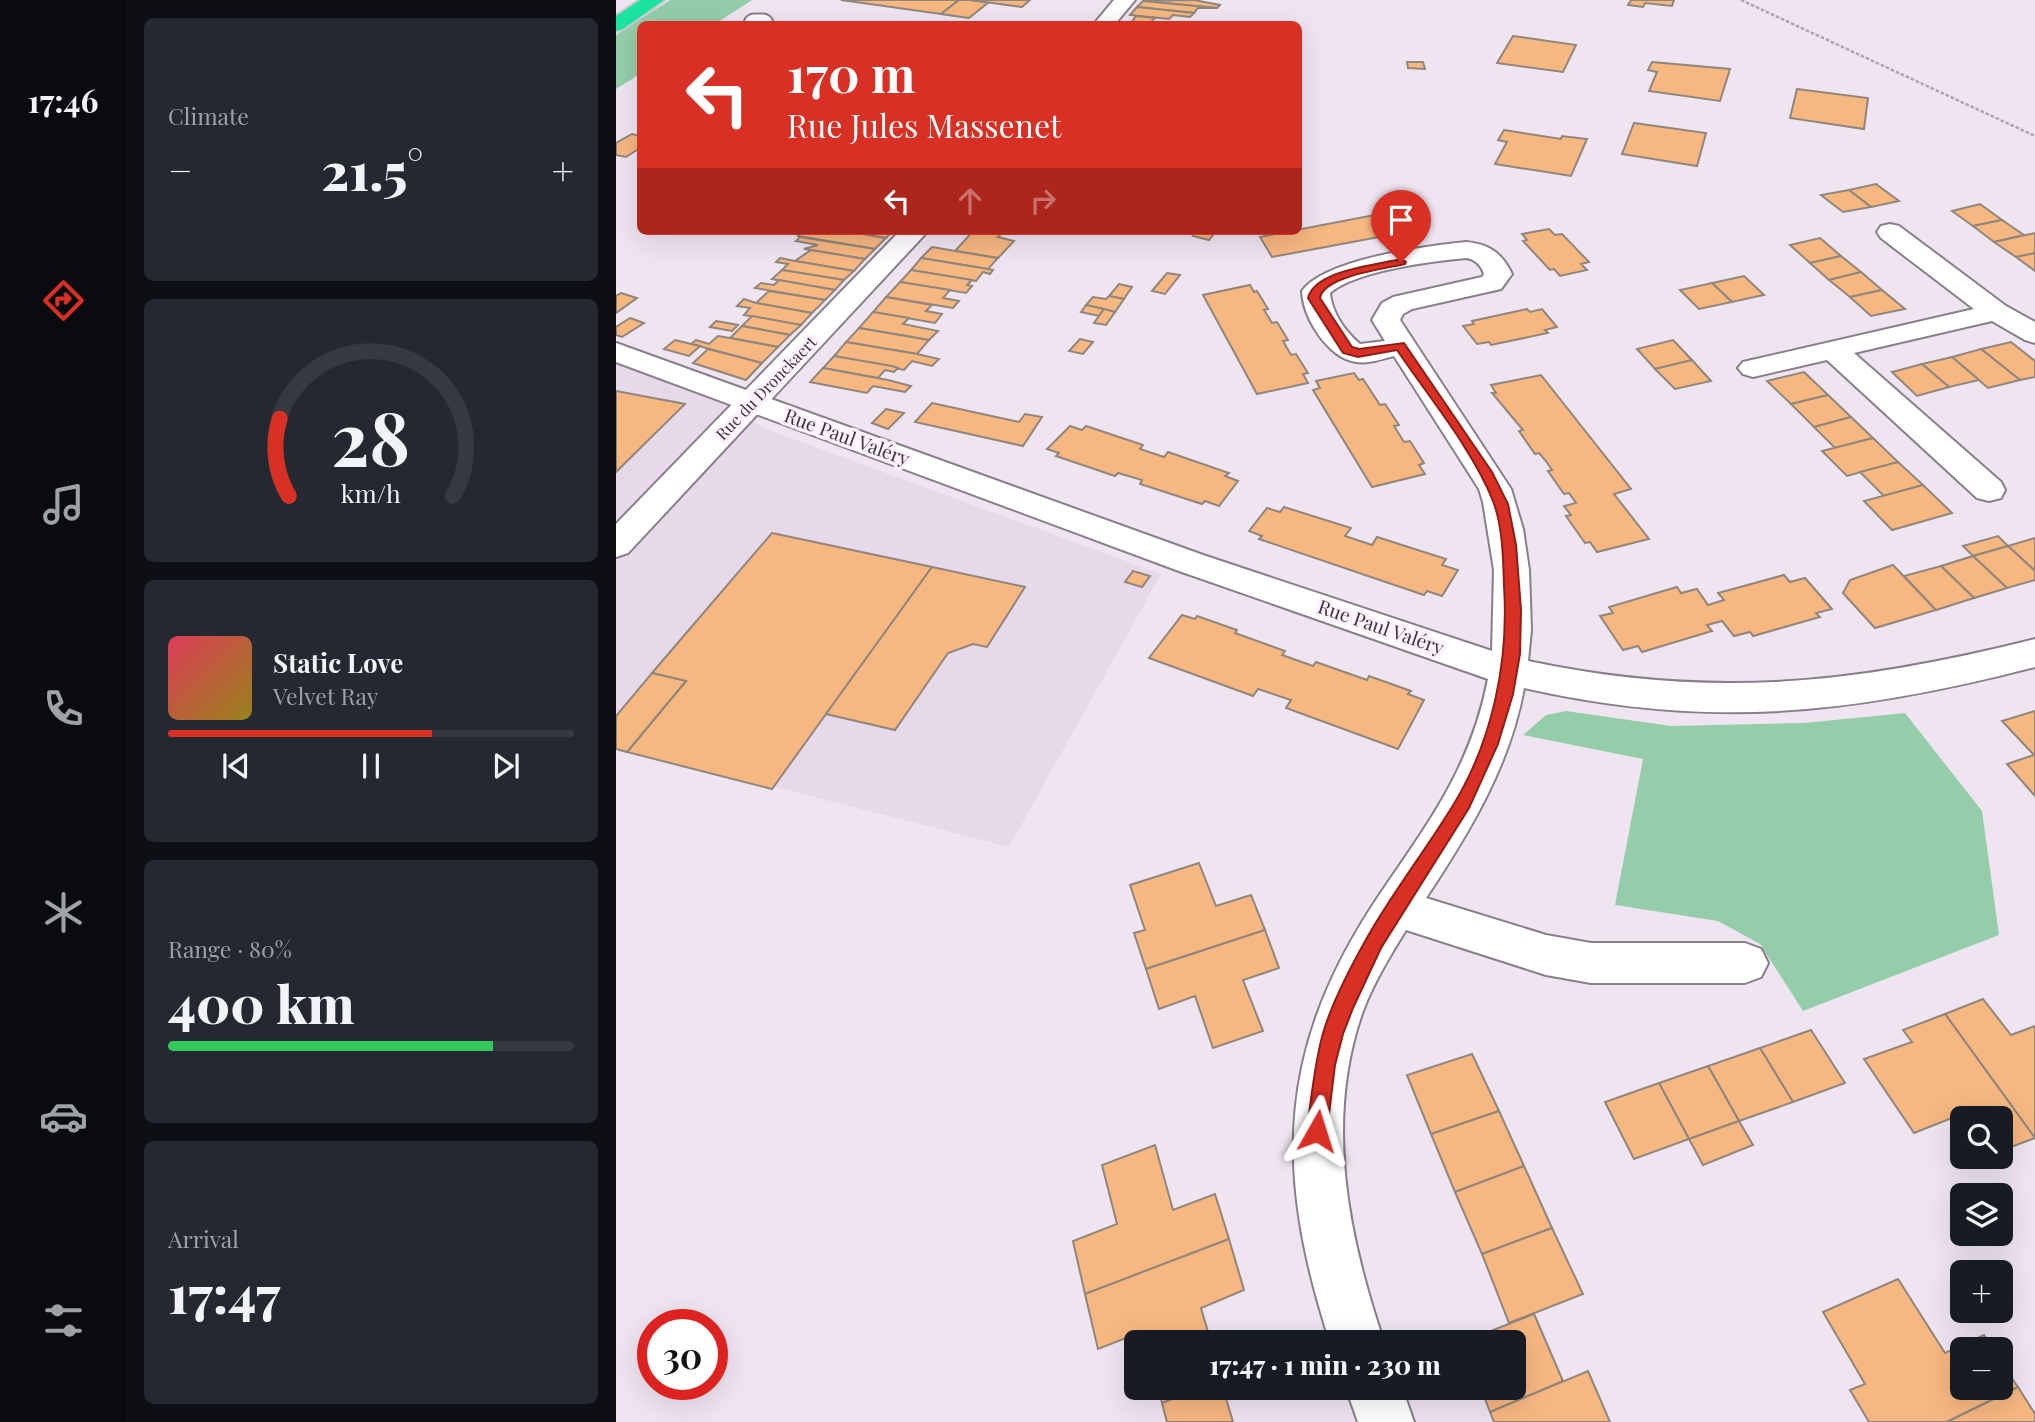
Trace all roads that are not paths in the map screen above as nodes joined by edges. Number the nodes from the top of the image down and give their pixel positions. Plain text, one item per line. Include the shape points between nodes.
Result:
1 (635, 0) edge
2 (654, 0) edge
3 (1125, 0) edge
4 (616, 11) edge
5 (1107, 21) edge
6 (616, 25) edge
7 (1890, 232) dead end
8 (911, 235) edge
9 (1996, 312) junction
10 (2035, 334) edge
11 (1400, 346) junction
12 (1833, 350) junction
13 (616, 352) edge
14 (1753, 368) dead end
15 (752, 403) junction
16 (1989, 490) dead end
17 (616, 545) edge
18 (2035, 653) edge
19 (1508, 671) junction
20 (1397, 908) junction
21 (1745, 963) dead end
22 (1354, 1330) edge
23 (1378, 1400) edge
24 (1386, 1422) edge

1 - 4 highway
2 - 6 highway
3 - 5 street
7 - 9 street
8 - 15 street, Rue du Dronckaert
9 - 10 street
9 - 12 street
11 - 11 street via 1358,353 1347,350 1317,306 1316,291 1349,272 1452,251 1477,251 1490,260 1499,274 1491,283 1392,309 1387,325
11 - 19 street via 1488,475 1501,504 1512,588 1513,643
12 - 14 street
12 - 16 street
13 - 15 street, Rue Paul Valéry
15 - 17 street, Rue du Dronckaert
15 - 19 street, Rue Paul Valéry via 1191,563
18 - 19 street, Rue Paul Valéry via 1869,691 1742,701 1620,694
19 - 20 street via 1490,744 1461,808
20 - 21 street via 1546,955 1591,963
20 - 22 street via 1375,942 1333,1034 1317,1131 1323,1222
23 - 24 street

